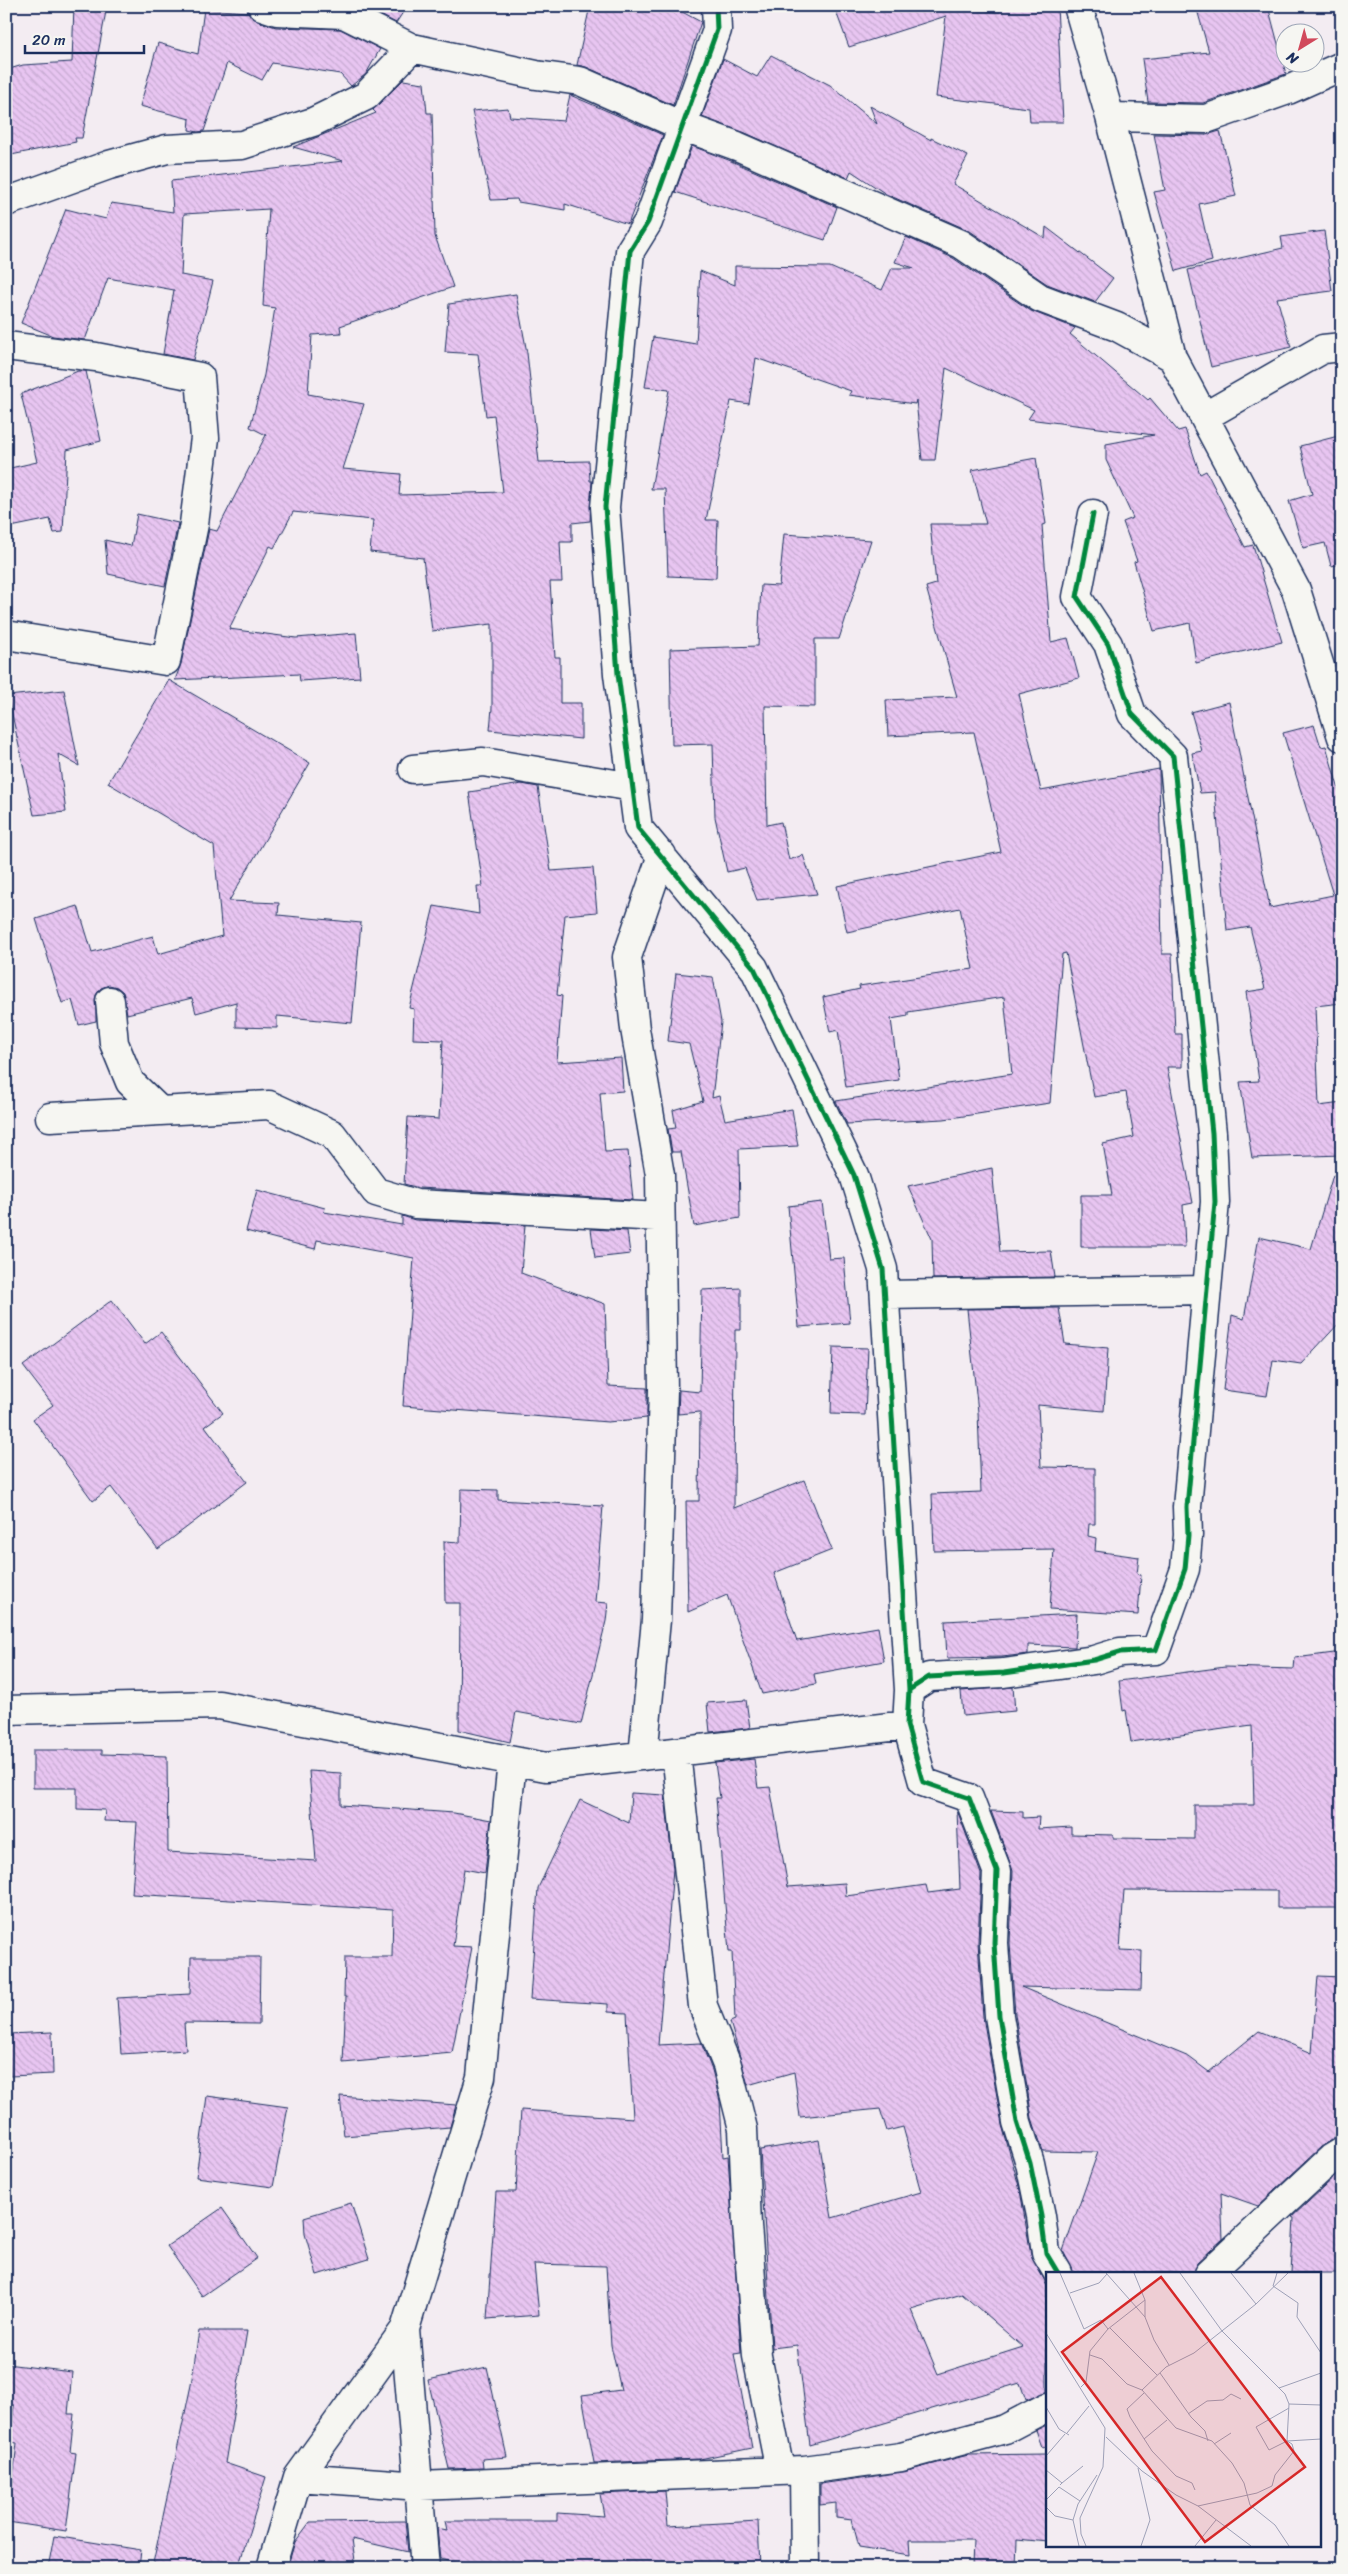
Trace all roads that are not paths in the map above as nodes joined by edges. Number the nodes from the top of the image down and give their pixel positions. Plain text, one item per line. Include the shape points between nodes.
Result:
1 (262, 6) edge
2 (716, 6) edge
3 (1078, 6) edge
4 (342, 10) edge
5 (412, 48) junction
6 (1342, 66) edge
7 (1110, 116) junction
8 (682, 126) junction
9 (6, 202) edge
10 (6, 346) edge
11 (1342, 347) edge
12 (1172, 357) junction
13 (1204, 417) junction
14 (1094, 514) dead end
15 (6, 636) edge
16 (1342, 737) edge
17 (413, 769) dead end
18 (633, 787) junction
19 (662, 855) junction
20 (110, 1001) dead end
21 (160, 1111) junction
22 (50, 1117) dead end
23 (660, 1217) junction
24 (1207, 1290) junction
25 (885, 1295) junction
26 (909, 1690) junction
27 (6, 1710) edge
28 (907, 1725) junction
29 (676, 1752) junction
30 (643, 1756) junction
31 (512, 1761) junction
32 (1342, 2152) edge
33 (1057, 2272) edge
34 (1210, 2272) edge
35 (405, 2329) junction
36 (1046, 2408) edge
37 (792, 2470) junction
38 (298, 2477) junction
39 (420, 2486) junction
40 (271, 2568) edge
41 (426, 2568) edge
42 (805, 2568) edge

1 - 4 street via 277,12
2 - 8 street via 717,30
3 - 7 street
4 - 5 street
5 - 8 street via 536,75 580,81
5 - 9 street via 366,96 313,122 242,145 167,148 108,165
6 - 7 street via 1288,90 1206,119
7 - 12 street
8 - 12 street via 737,146 961,244 1040,298 1116,327
8 - 18 street via 648,222 630,251 605,507 618,674
10 - 15 street via 96,357 200,376 205,438 194,524 166,661
11 - 13 street via 1323,349
12 - 13 street
13 - 16 street via 1296,590
14 - 24 street via 1077,597 1108,644 1132,714 1173,756 1212,1133 1215,1202
17 - 18 street via 482,762
18 - 19 street via 638,828
19 - 23 street via 627,957 660,1175
19 - 25 street via 754,968 854,1175 883,1269
20 - 21 street via 114,1043 130,1082
21 - 22 street
21 - 23 street via 269,1105 332,1134 376,1192 416,1204
23 - 30 street via 663,1390 656,1610
24 - 25 street
24 - 26 street via 1187,1508 1185,1569 1156,1650 1120,1652 1094,1660 1004,1673 929,1677
25 - 26 street
26 - 28 street
27 - 31 street via 219,1705
28 - 29 street
28 - 33 street via 923,1782 969,1798 998,1872 994,1943 999,2016 1017,2122 1030,2163 1046,2253
29 - 30 street
29 - 37 street via 703,2006 727,2065 743,2129 757,2356
30 - 31 street via 546,1767
31 - 35 street via 481,2077
32 - 34 street
35 - 38 street
35 - 39 street
36 - 37 street via 1005,2429 901,2457
37 - 39 street
37 - 42 street
38 - 39 street
38 - 40 street
39 - 41 street

